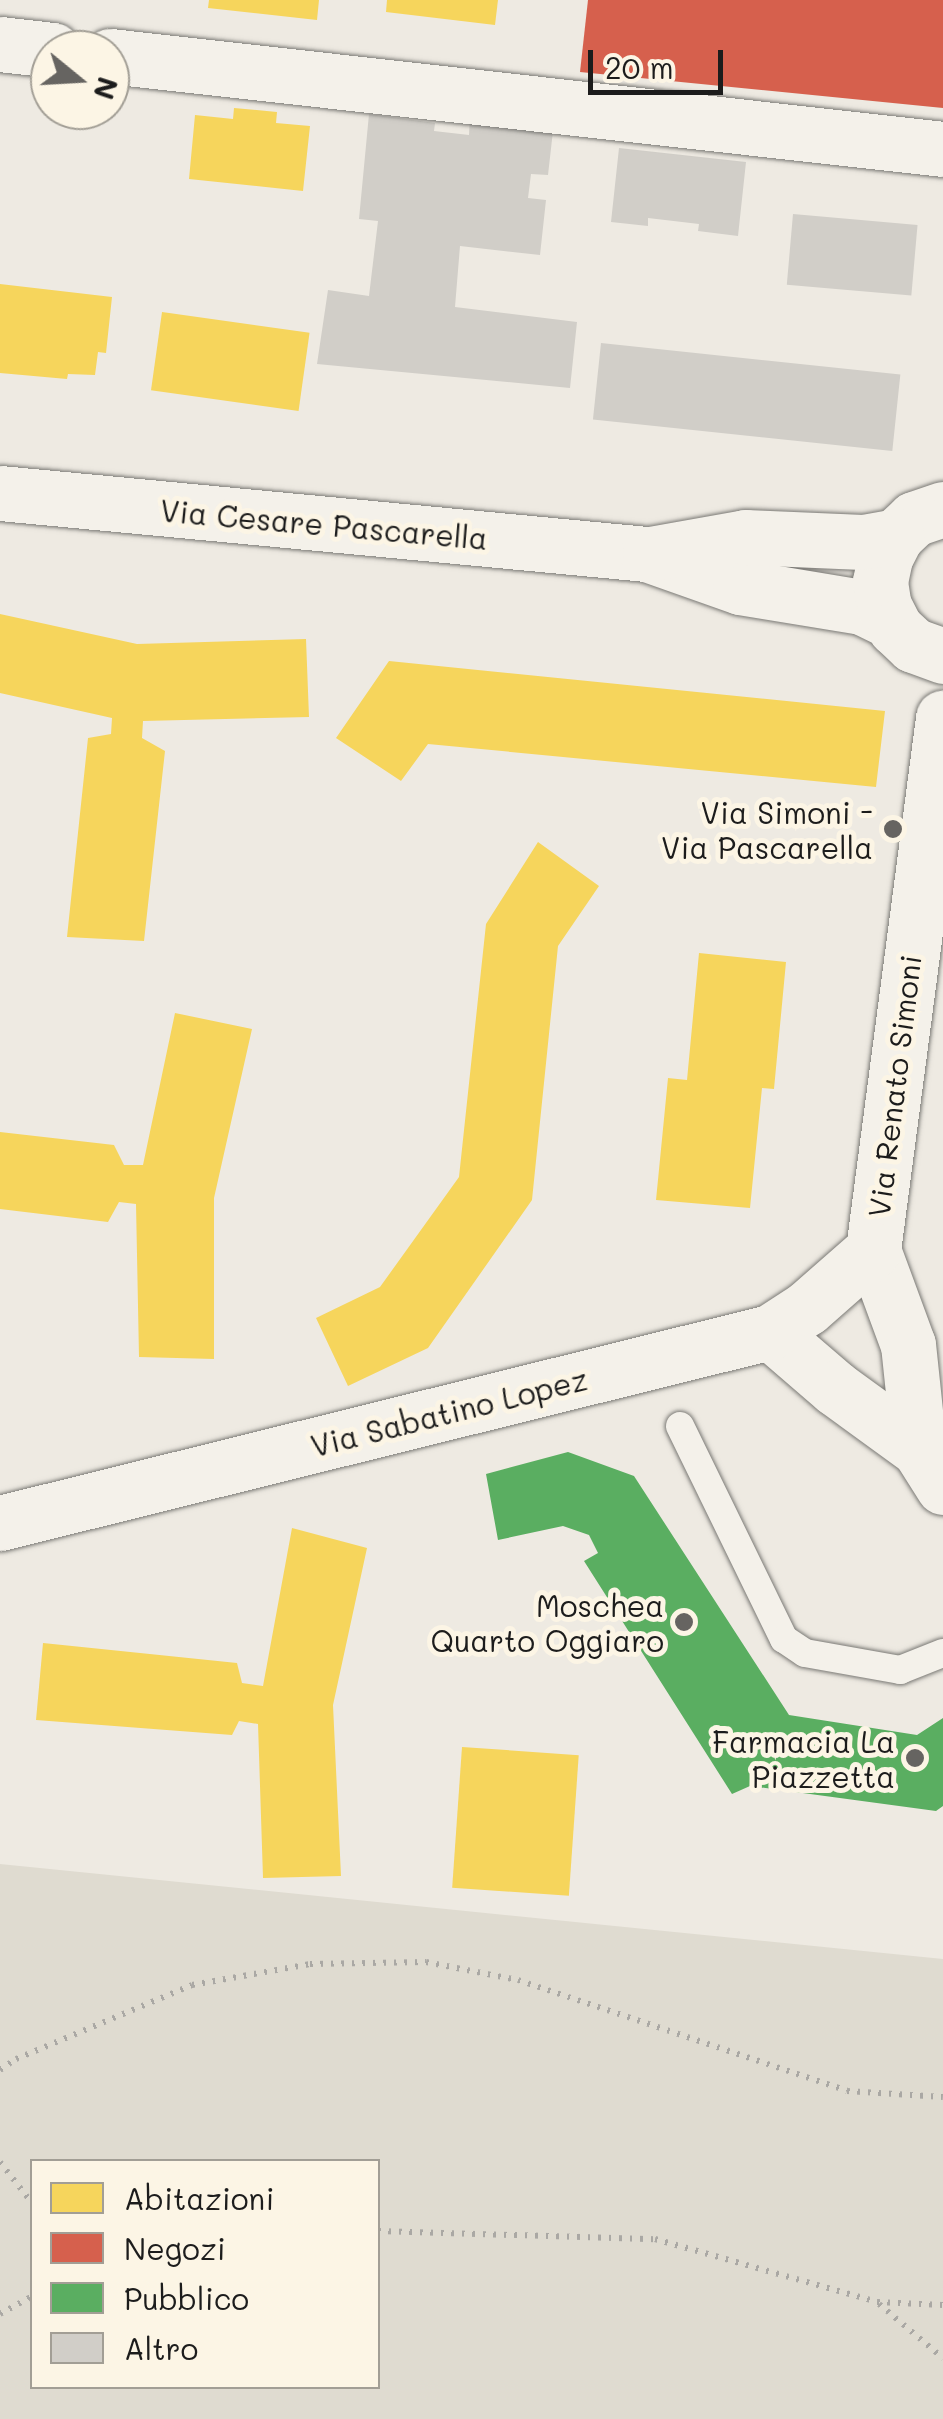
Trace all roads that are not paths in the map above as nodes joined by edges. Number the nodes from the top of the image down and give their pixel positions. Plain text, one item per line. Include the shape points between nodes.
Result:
1 (0, 44) edge
2 (30, 47) edge
3 (130, 58) edge
4 (943, 149) edge
5 (0, 493) edge
6 (928, 514) edge
7 (647, 554) junction
8 (916, 640) edge
9 (942, 723) edge
10 (873, 1250) junction
11 (770, 1332) junction
12 (680, 1426) dead end
13 (931, 1468) edge
14 (0, 1523) edge
15 (943, 1654) edge

1 - 2 street
3 - 4 street
5 - 7 street, Via Cesare Pascarella
6 - 7 street via 863,542 746,537
6 - 8 street via 884,558 880,582
7 - 8 street via 740,587 862,606
8 - 9 street, Via Renato Simoni
9 - 10 street, Via Renato Simoni
10 - 11 street, Via Sabatino Lopez
10 - 13 street, Via Renato Simoni via 908,1346
11 - 13 street, Via Renato Simoni
11 - 14 street, Via Sabatino Lopez
12 - 15 lane via 784,1639 805,1653 900,1670

